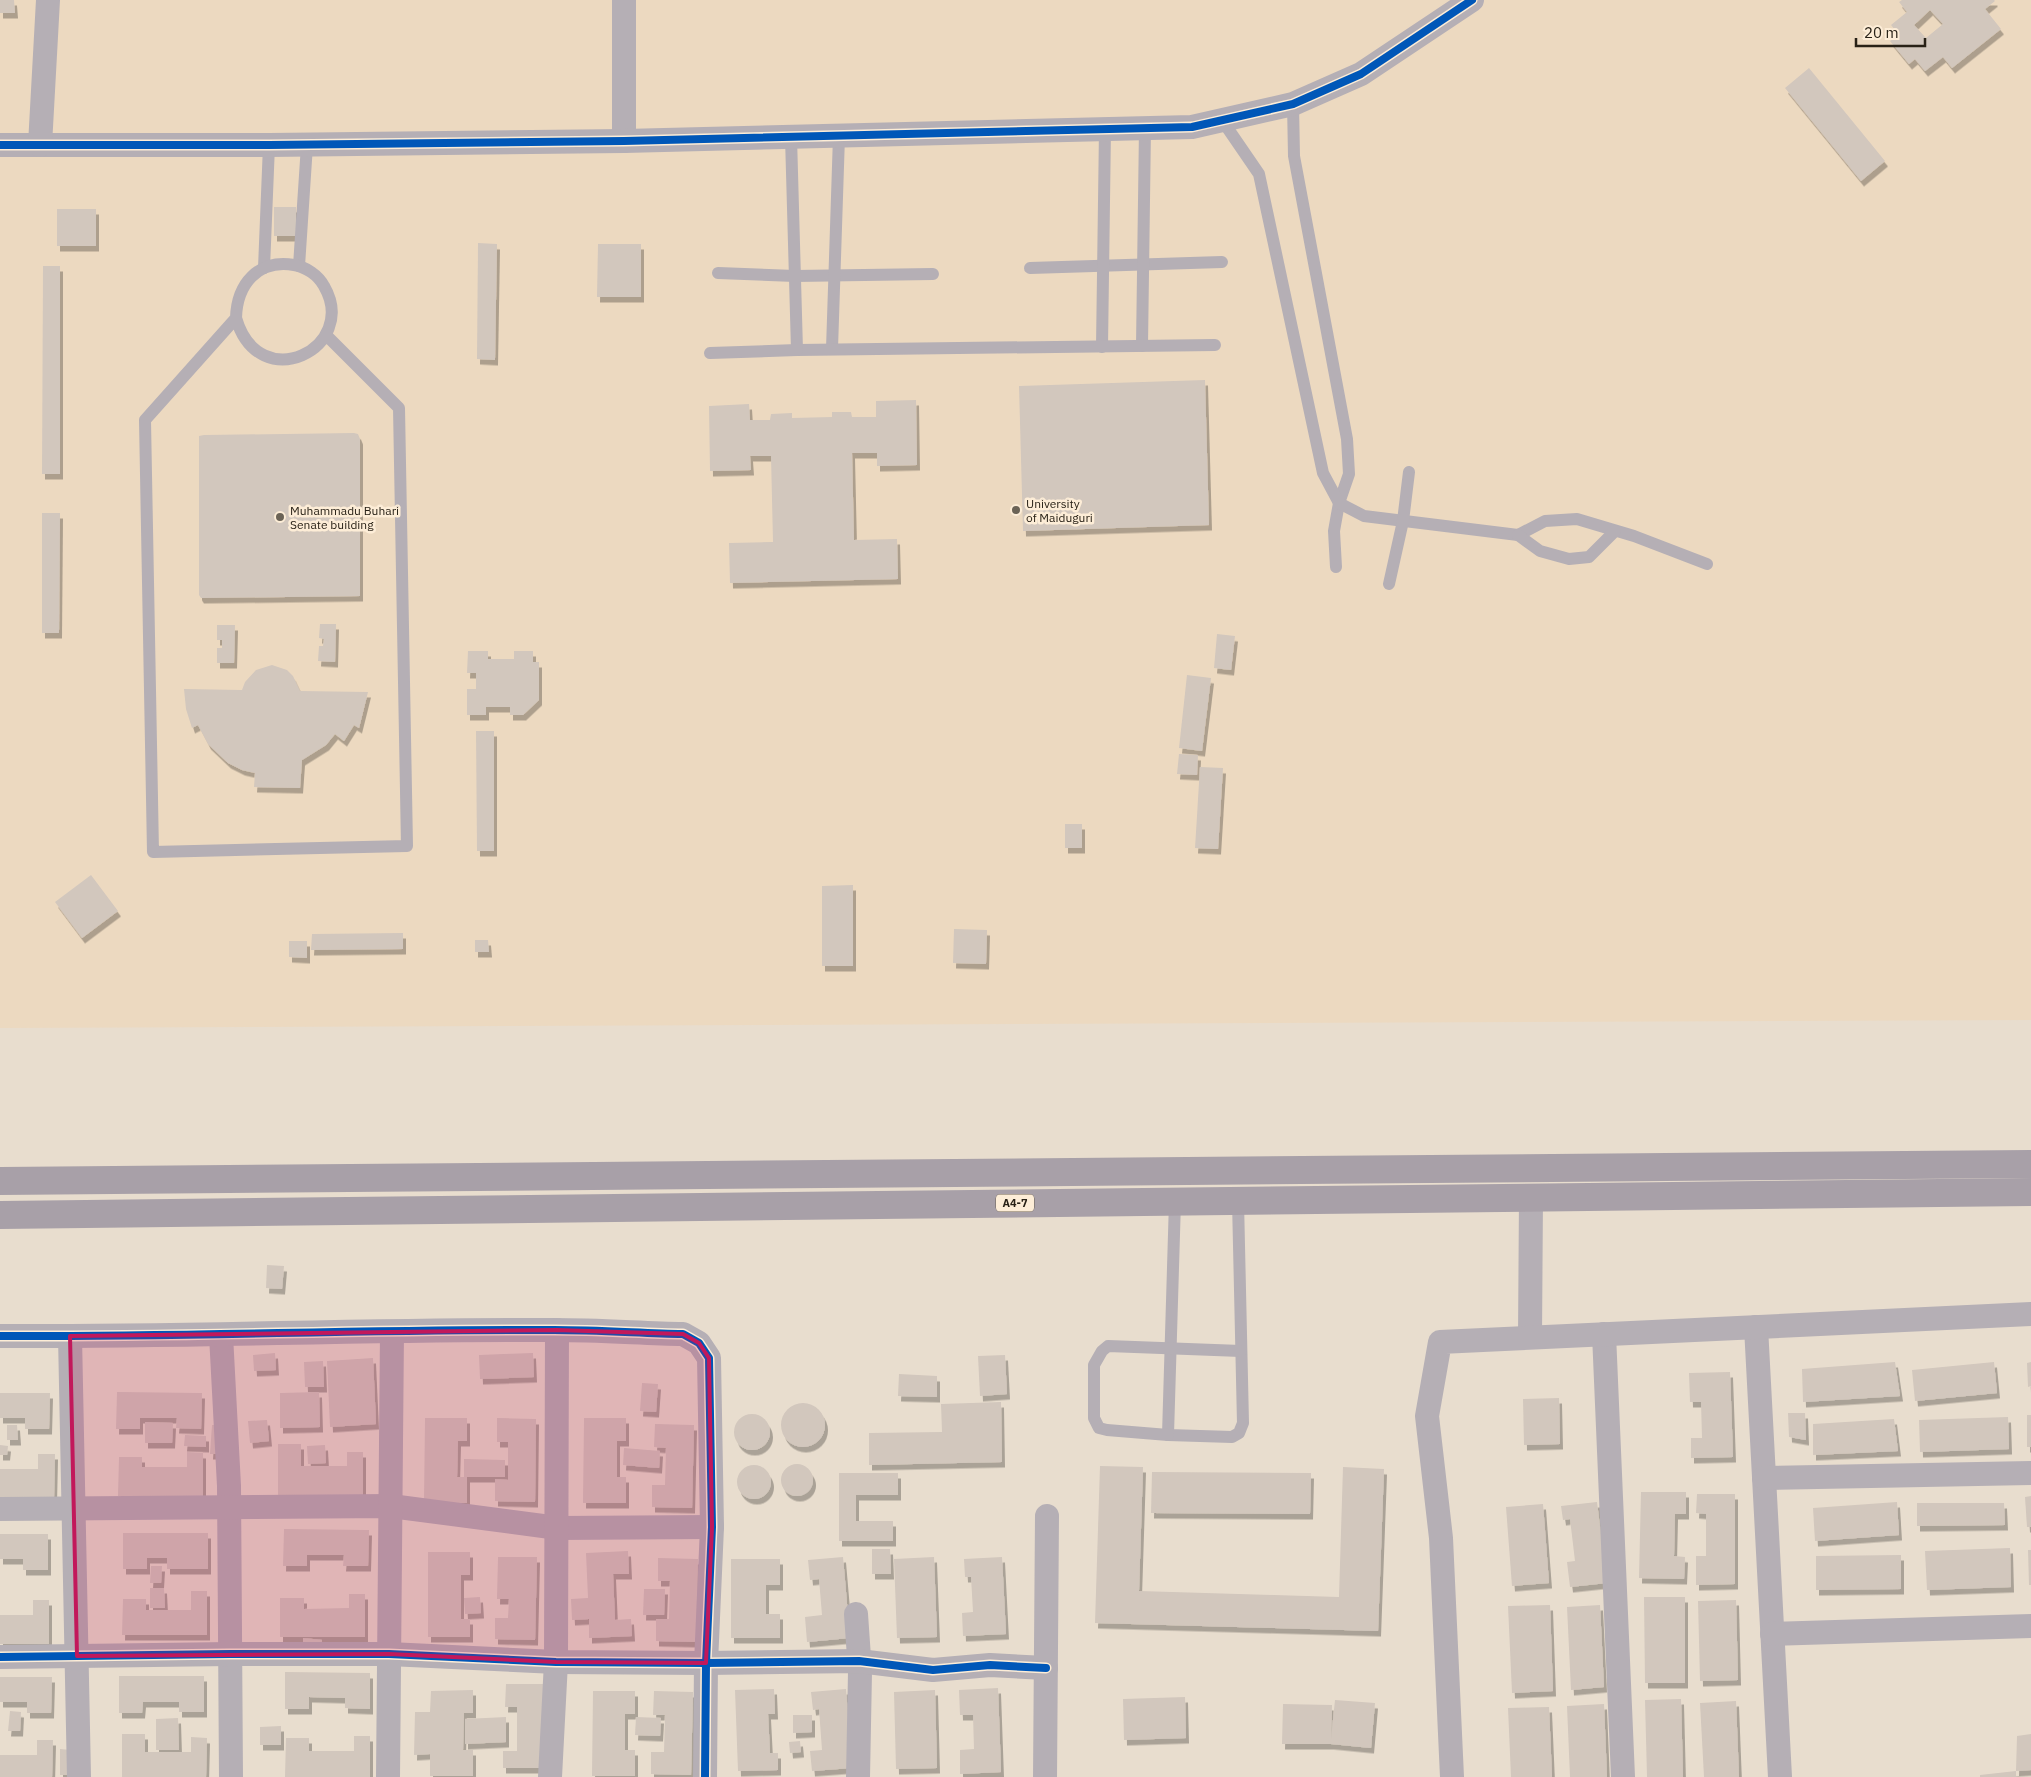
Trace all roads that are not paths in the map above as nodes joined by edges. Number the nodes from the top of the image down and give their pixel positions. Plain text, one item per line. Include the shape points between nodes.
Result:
1 (48, 0) edge
2 (624, 0) edge
3 (1472, 0) edge
4 (1293, 104) junction
5 (1222, 120) junction
6 (1145, 128) junction
7 (1106, 129) junction
8 (839, 136) junction
9 (791, 137) junction
10 (624, 141) junction
11 (0, 145) edge
12 (40, 145) junction
13 (270, 145) junction
14 (307, 145) junction
15 (1222, 262) dead end
16 (1143, 264) junction
17 (299, 266) junction
18 (1103, 266) junction
19 (264, 268) junction
20 (1030, 268) dead end
21 (718, 274) dead end
22 (835, 274) junction
23 (933, 274) dead end
24 (794, 276) junction
25 (236, 318) junction
26 (326, 335) junction
27 (1215, 345) dead end
28 (1142, 346) junction
29 (1102, 347) junction
30 (796, 350) junction
31 (832, 350) junction
32 (710, 353) dead end
33 (1409, 472) dead end
34 (1339, 503) junction
35 (1403, 521) junction
36 (1615, 531) junction
37 (1518, 535) junction
38 (1707, 564) dead end
39 (1336, 567) dead end
40 (1389, 584) dead end
41 (2031, 1164) edge
42 (0, 1181) edge
43 (2031, 1192) edge
44 (1531, 1198) junction
45 (1175, 1201) junction
46 (1238, 1201) junction
47 (0, 1215) edge
48 (2031, 1314) edge
49 (1756, 1327) junction
50 (557, 1330) junction
51 (392, 1332) junction
52 (1604, 1334) junction
53 (222, 1335) junction
54 (0, 1336) edge
55 (70, 1336) junction
56 (1530, 1338) junction
57 (1171, 1347) junction
58 (1241, 1351) junction
59 (1168, 1435) junction
60 (2031, 1473) edge
61 (1764, 1478) junction
62 (229, 1506) junction
63 (391, 1506) junction
64 (0, 1509) edge
65 (74, 1509) junction
66 (1047, 1516) dead end
67 (712, 1527) junction
68 (558, 1528) junction
69 (856, 1614) dead end
70 (2031, 1626) edge
71 (1772, 1634) junction
72 (230, 1654) junction
73 (389, 1654) junction
74 (77, 1656) junction
75 (0, 1657) edge
76 (859, 1660) junction
77 (556, 1662) junction
78 (706, 1663) junction
79 (1046, 1668) junction
80 (79, 1777) edge
81 (231, 1777) edge
82 (388, 1777) edge
83 (550, 1777) edge
84 (705, 1777) edge
85 (858, 1777) edge
86 (1045, 1777) edge
87 (1452, 1777) edge
88 (1623, 1777) edge
89 (1780, 1777) edge

1 - 12 street
2 - 10 street
3 - 4 street via 1361,74
4 - 5 street
4 - 34 lane via 1294,156 1347,439 1349,474
5 - 6 street via 1192,127
5 - 34 lane via 1259,174 1323,473
6 - 7 street
6 - 16 lane
7 - 8 street
7 - 18 lane
8 - 9 street
8 - 22 lane
9 - 10 street
9 - 24 lane
10 - 14 street
11 - 12 street
12 - 13 street
13 - 14 street
13 - 19 lane
14 - 17 lane
15 - 16 lane
16 - 18 lane
16 - 28 lane
17 - 19 lane via 275,264
17 - 26 lane via 322,281 329,293 331,321
18 - 20 lane
18 - 29 lane
19 - 25 lane via 242,289
21 - 24 lane
22 - 23 lane
22 - 24 lane
22 - 31 lane
24 - 30 lane
25 - 26 lane via 249,345 275,359 290,360 305,355
25 - 26 lane via 145,420 153,852 407,846 399,408
27 - 28 lane
28 - 29 lane
29 - 31 lane
30 - 31 lane
30 - 32 lane
33 - 35 lane
34 - 35 lane via 1364,516
34 - 39 lane via 1334,531
35 - 37 lane
35 - 40 lane
36 - 37 lane via 1577,519 1545,520
36 - 37 lane via 1589,557 1569,559 1540,551
36 - 38 lane
41 - 42 highway
43 - 44 highway, A4-7
44 - 46 highway, A4-7
44 - 56 street
45 - 46 highway, A4-7
45 - 47 highway, A4-7
45 - 57 lane
46 - 58 lane
48 - 49 street
49 - 52 street
49 - 61 street
50 - 51 street
50 - 67 street via 683,1334 699,1343 709,1358
50 - 68 street
51 - 53 street
51 - 63 street
52 - 56 street
52 - 88 street
53 - 55 street
53 - 62 street
54 - 55 street
55 - 65 street
56 - 87 street via 1440,1342 1427,1416 1441,1538
57 - 58 lane
57 - 59 lane
57 - 59 lane via 1108,1346 1094,1365 1094,1418 1099,1428
58 - 59 lane via 1243,1423 1239,1434 1232,1437
60 - 61 street
61 - 71 street
62 - 63 street
62 - 65 street
62 - 72 street
63 - 68 street
63 - 73 street
64 - 65 street
65 - 74 street
66 - 79 street
67 - 68 street
67 - 78 street
68 - 77 street
69 - 76 street
70 - 71 street
71 - 89 street
72 - 73 street
72 - 74 street
72 - 81 street
73 - 77 street
73 - 82 street
74 - 75 street
74 - 80 street
76 - 78 street
76 - 79 street via 933,1670 990,1665
76 - 85 street
77 - 78 street
77 - 83 street
78 - 84 street
79 - 86 street

